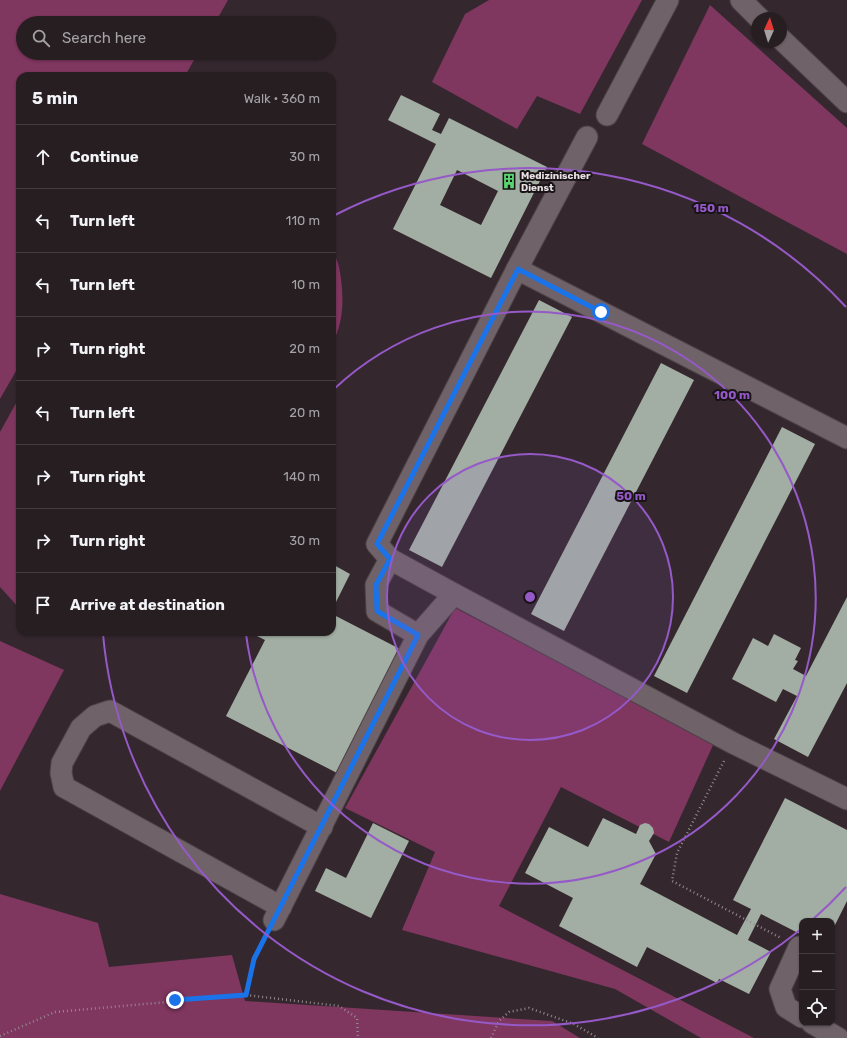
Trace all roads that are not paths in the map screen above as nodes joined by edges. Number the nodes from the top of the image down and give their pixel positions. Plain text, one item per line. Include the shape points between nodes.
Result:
1 (668, 0) edge
2 (741, 0) edge
3 (753, 12) edge
4 (787, 45) edge
5 (847, 102) edge
6 (607, 115) dead end
7 (587, 137) dead end
8 (518, 269) junction
9 (847, 438) edge
10 (390, 559) junction
11 (454, 594) junction
12 (418, 635) junction
13 (847, 800) edge
14 (322, 826) junction
15 (799, 947) road end
16 (799, 1015) edge
17 (817, 1026) edge
18 (838, 1038) edge

1 - 6 street
2 - 3 street
4 - 5 street
7 - 8 street
8 - 9 street
8 - 10 street via 377,544
10 - 11 street
10 - 12 street via 376,585 377,611
11 - 12 street
11 - 13 street via 733,743
12 - 14 street
14 - 14 street via 278,913 64,788 62,762 81,728 95,716 110,711
15 - 16 street via 780,989 786,1007
17 - 18 street

